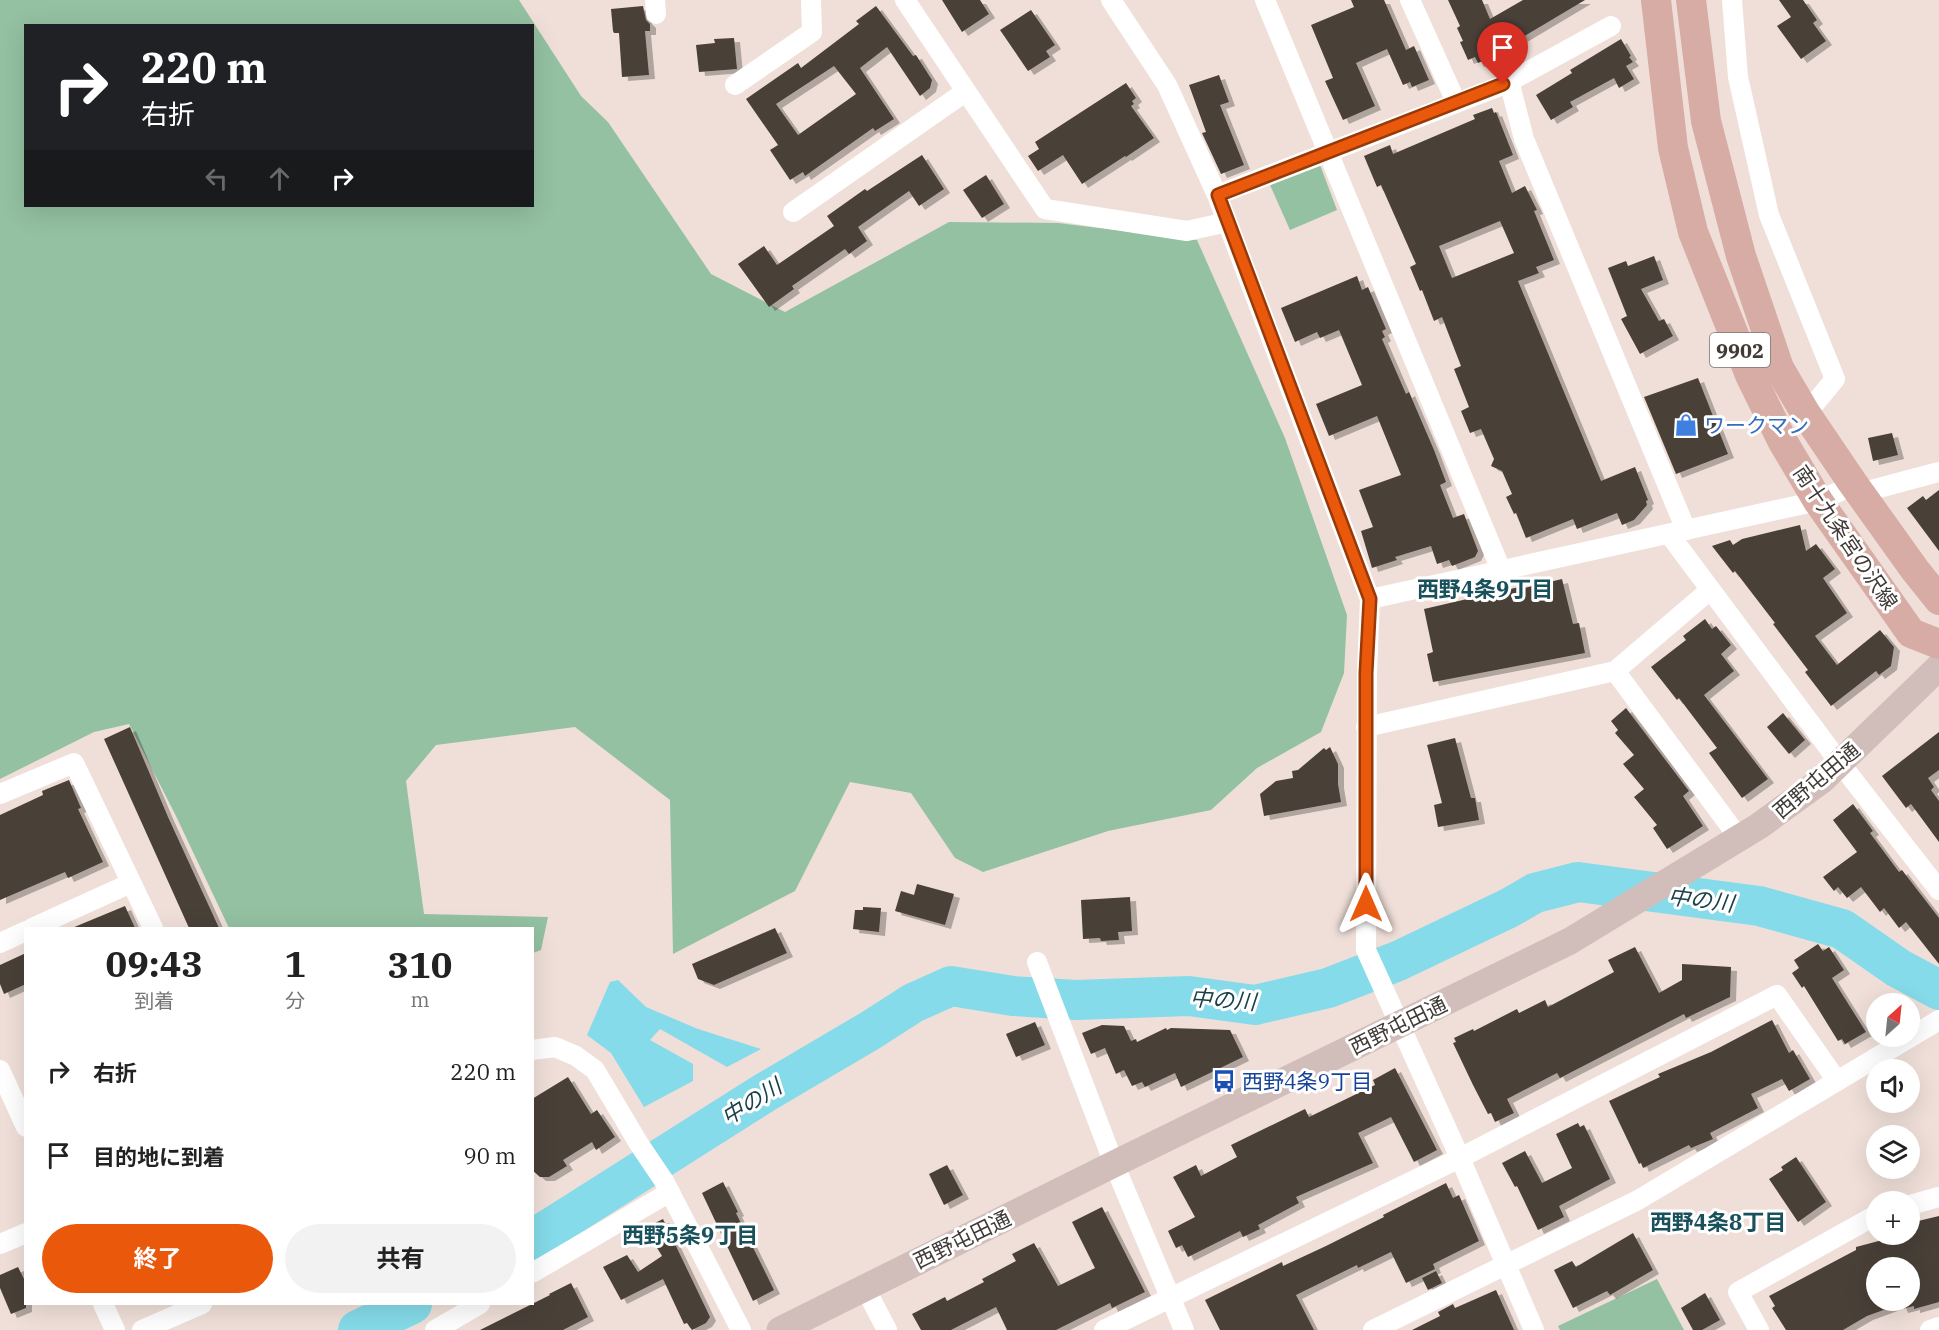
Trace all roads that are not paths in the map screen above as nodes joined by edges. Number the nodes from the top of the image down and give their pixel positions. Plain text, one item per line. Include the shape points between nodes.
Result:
1 (811, 0) edge
2 (905, 0) edge
3 (1111, 0) edge
4 (1265, 0) edge
5 (1410, 0) edge
6 (1656, 0) edge
7 (1690, 0) edge
8 (1732, 0) edge
9 (1611, 26) dead end
10 (1509, 81) junction
11 (735, 85) dead end
12 (965, 92) junction
13 (1456, 102) junction
14 (1328, 151) junction
15 (1218, 195) junction
16 (793, 212) dead end
17 (1227, 222) junction
18 (1806, 414) junction
19 (1939, 472) edge
20 (1857, 489) junction
21 (1818, 501) junction
22 (1677, 532) junction
23 (1502, 570) junction
24 (1710, 590) junction
25 (1370, 599) junction
26 (1939, 600) edge
27 (1939, 644) edge
28 (1939, 667) edge
29 (1615, 671) junction
30 (1366, 727) junction
31 (1840, 762) junction
32 (0, 794) edge
33 (1739, 838) junction
34 (131, 883) junction
35 (1939, 890) edge
36 (34, 927) edge
37 (153, 927) edge
38 (24, 932) edge
39 (0, 943) edge
40 (1037, 962) dead end
41 (1400, 1024) junction
42 (1936, 1024) edge
43 (534, 1050) edge
44 (0, 1070) edge
45 (1837, 1081) junction
46 (18, 1089) edge
47 (24, 1118) edge
48 (1460, 1158) junction
49 (1114, 1164) junction
50 (667, 1186) junction
51 (1939, 1197) edge
52 (1920, 1203) edge
53 (1866, 1221) edge
54 (24, 1234) edge
55 (0, 1244) edge
56 (1506, 1265) junction
57 (534, 1272) edge
58 (865, 1288) junction
59 (1170, 1297) junction
60 (103, 1305) edge
61 (200, 1305) edge
62 (478, 1305) edge
63 (1939, 1327) edge
64 (115, 1330) edge
65 (142, 1330) edge
66 (437, 1330) edge
67 (741, 1330) edge
68 (780, 1330) edge
69 (887, 1330) edge
70 (1104, 1330) edge
71 (1184, 1330) edge
72 (1373, 1330) edge
73 (1534, 1330) edge
74 (1759, 1330) edge
75 (1930, 1330) edge

1 - 11 street via 812,32
2 - 12 street
3 - 15 street via 1167,85
4 - 14 street
5 - 13 street
6 - 21 main road, 南十九条宮の沢線 / 9902 via 1673,148 1694,232 1750,375
7 - 18 main road, 南十九条宮の沢線 / 9902 via 1706,121 1741,255 1779,368
8 - 18 street via 1738,77 1769,215 1835,379
9 - 10 street
10 - 13 street
10 - 22 street via 1524,139
12 - 16 street
12 - 17 street via 1045,209 1187,231
13 - 14 street
14 - 15 street
14 - 23 street
15 - 17 street
17 - 25 street
18 - 20 main road, 南十九条宮の沢線 / 9902
19 - 20 street
20 - 21 street
20 - 26 main road, 南十九条宮の沢線 / 9902
21 - 22 street
21 - 27 main road, 南十九条宮の沢線 / 9902 via 1911,633
22 - 23 street
22 - 24 street
23 - 25 street
24 - 29 street
24 - 31 street
25 - 30 street
28 - 31 street, 西野屯田通
29 - 30 street
29 - 33 street
30 - 41 street via 1366,950
31 - 33 street, 西野屯田通 via 1822,780
31 - 35 street
32 - 34 street via 74,762
33 - 41 street, 西野屯田通 via 1570,941
34 - 36 street
34 - 37 street
38 - 39 street
40 - 49 street
41 - 48 street
41 - 49 street, 西野屯田通
42 - 45 street
43 - 50 street via 555,1047 595,1070
44 - 46 street
45 - 48 street via 1778,995
45 - 56 street via 1638,1200
46 - 47 street
48 - 56 street
48 - 59 street
49 - 58 street, 西野屯田通
49 - 59 street
50 - 57 street
50 - 67 street
51 - 52 street
53 - 74 street via 1738,1292
54 - 55 street
56 - 72 street
56 - 73 street
58 - 68 street, 西野屯田通
58 - 69 street
59 - 70 street
59 - 71 street
60 - 64 street
61 - 65 street
62 - 66 street
63 - 75 street

